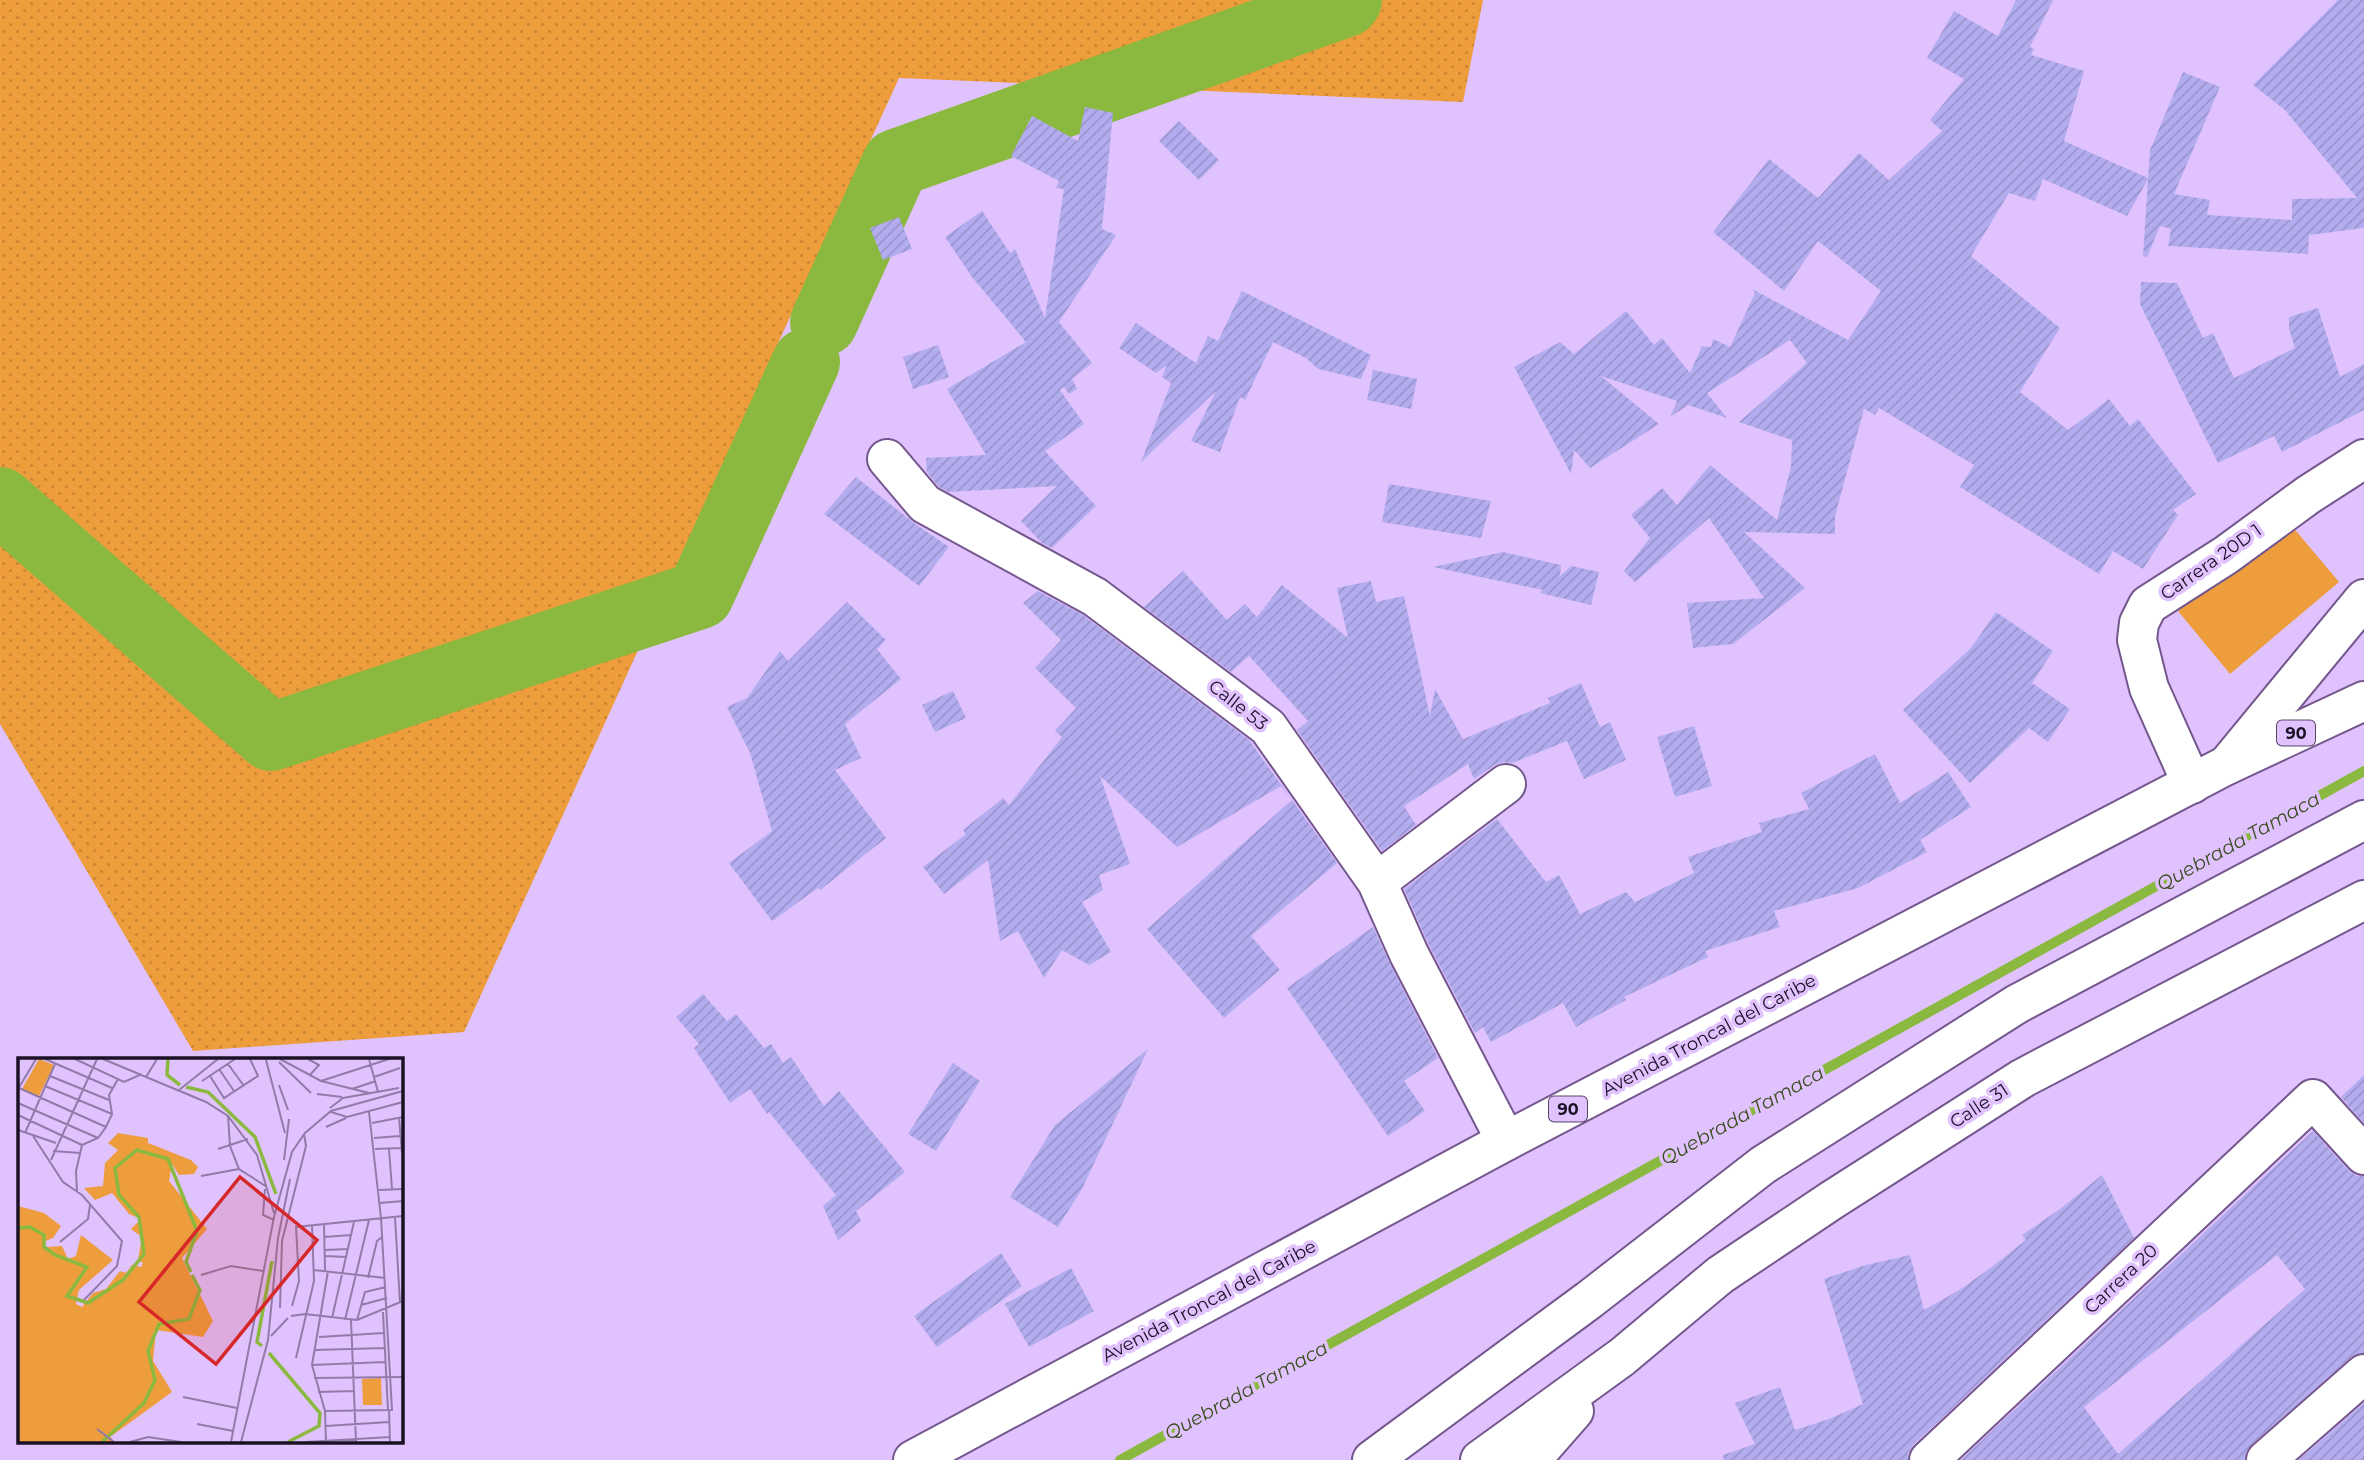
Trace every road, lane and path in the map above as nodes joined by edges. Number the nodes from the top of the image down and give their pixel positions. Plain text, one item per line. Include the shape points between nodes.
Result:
1 (887, 459) dead end
2 (2364, 459) edge
3 (2364, 599) edge
4 (2364, 683) edge
5 (2364, 701) edge
6 (2227, 765) junction
7 (1506, 784) dead end
8 (2192, 784) junction
9 (2364, 820) edge
10 (1377, 882) junction
11 (2364, 900) edge
12 (1506, 1142) junction
13 (2364, 1156) edge
14 (1622, 1357) junction
15 (2364, 1374) edge
16 (912, 1460) edge
17 (1372, 1460) edge
18 (1480, 1460) edge
19 (1531, 1460) edge
20 (1929, 1460) edge
21 (2266, 1460) edge

1 - 10 main road, Calle 53 via 925,504 1094,597 1268,727
2 - 8 main road, Carrera 20D 1 via 2148,605 2137,640 2149,688
3 - 6 main road
4 - 6 main road
5 - 6 main road, Avenida Troncal del Caribe / 90
6 - 8 main road, Avenida Troncal del Caribe / 90
7 - 10 main road
8 - 12 main road, Avenida Troncal del Caribe / 90
9 - 17 main road via 2017,1004 1763,1165
10 - 12 main road, Calle 53
11 - 14 main road, Calle 31 via 2023,1078 1720,1275
12 - 16 main road, Avenida Troncal del Caribe / 90
13 - 20 main road, Carrera 20 via 2313,1099
14 - 18 main road
14 - 19 main road
15 - 21 main road

